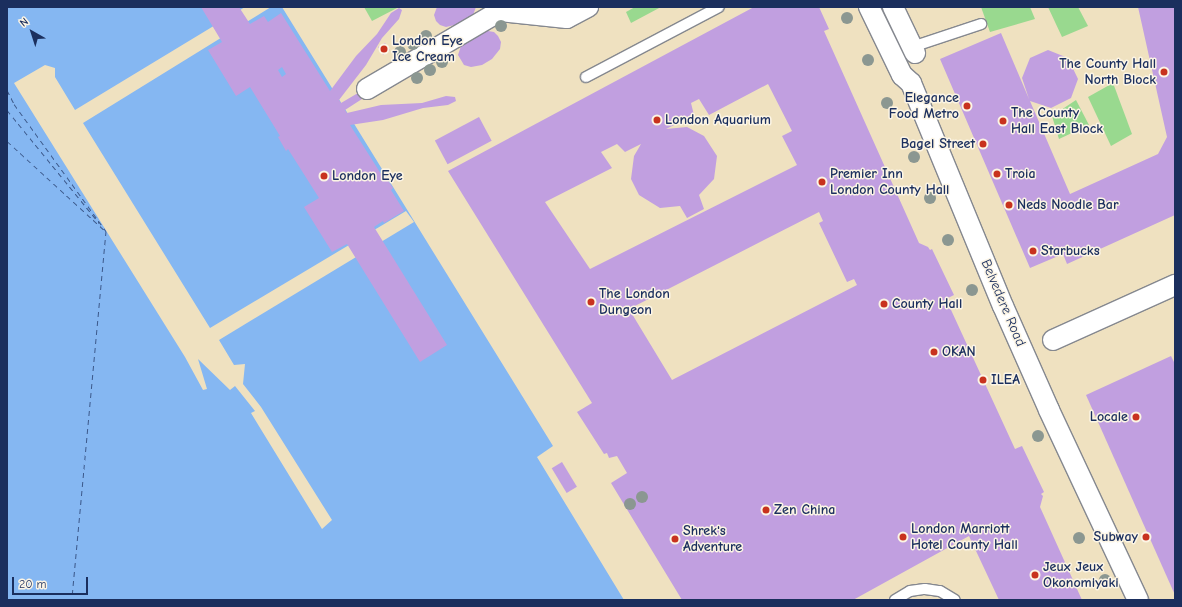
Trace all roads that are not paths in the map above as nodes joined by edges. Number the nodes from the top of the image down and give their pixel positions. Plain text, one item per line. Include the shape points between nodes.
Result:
1 (588, 7) edge
2 (719, 7) edge
3 (869, 7) edge
4 (893, 7) edge
5 (981, 24) dead end
6 (913, 50) joint
7 (586, 77) dead end
8 (367, 89) dead end
9 (1175, 285) edge
10 (1053, 340) dead end
11 (895, 600) edge
12 (955, 600) edge
13 (1138, 600) edge

1 - 8 street via 567,18 500,11
2 - 7 lane
3 - 13 street, Belvedere Road via 902,76 911,83 1049,410
4 - 6 street
5 - 6 lane
9 - 10 street
11 - 12 lane via 910,591 925,589 940,591

